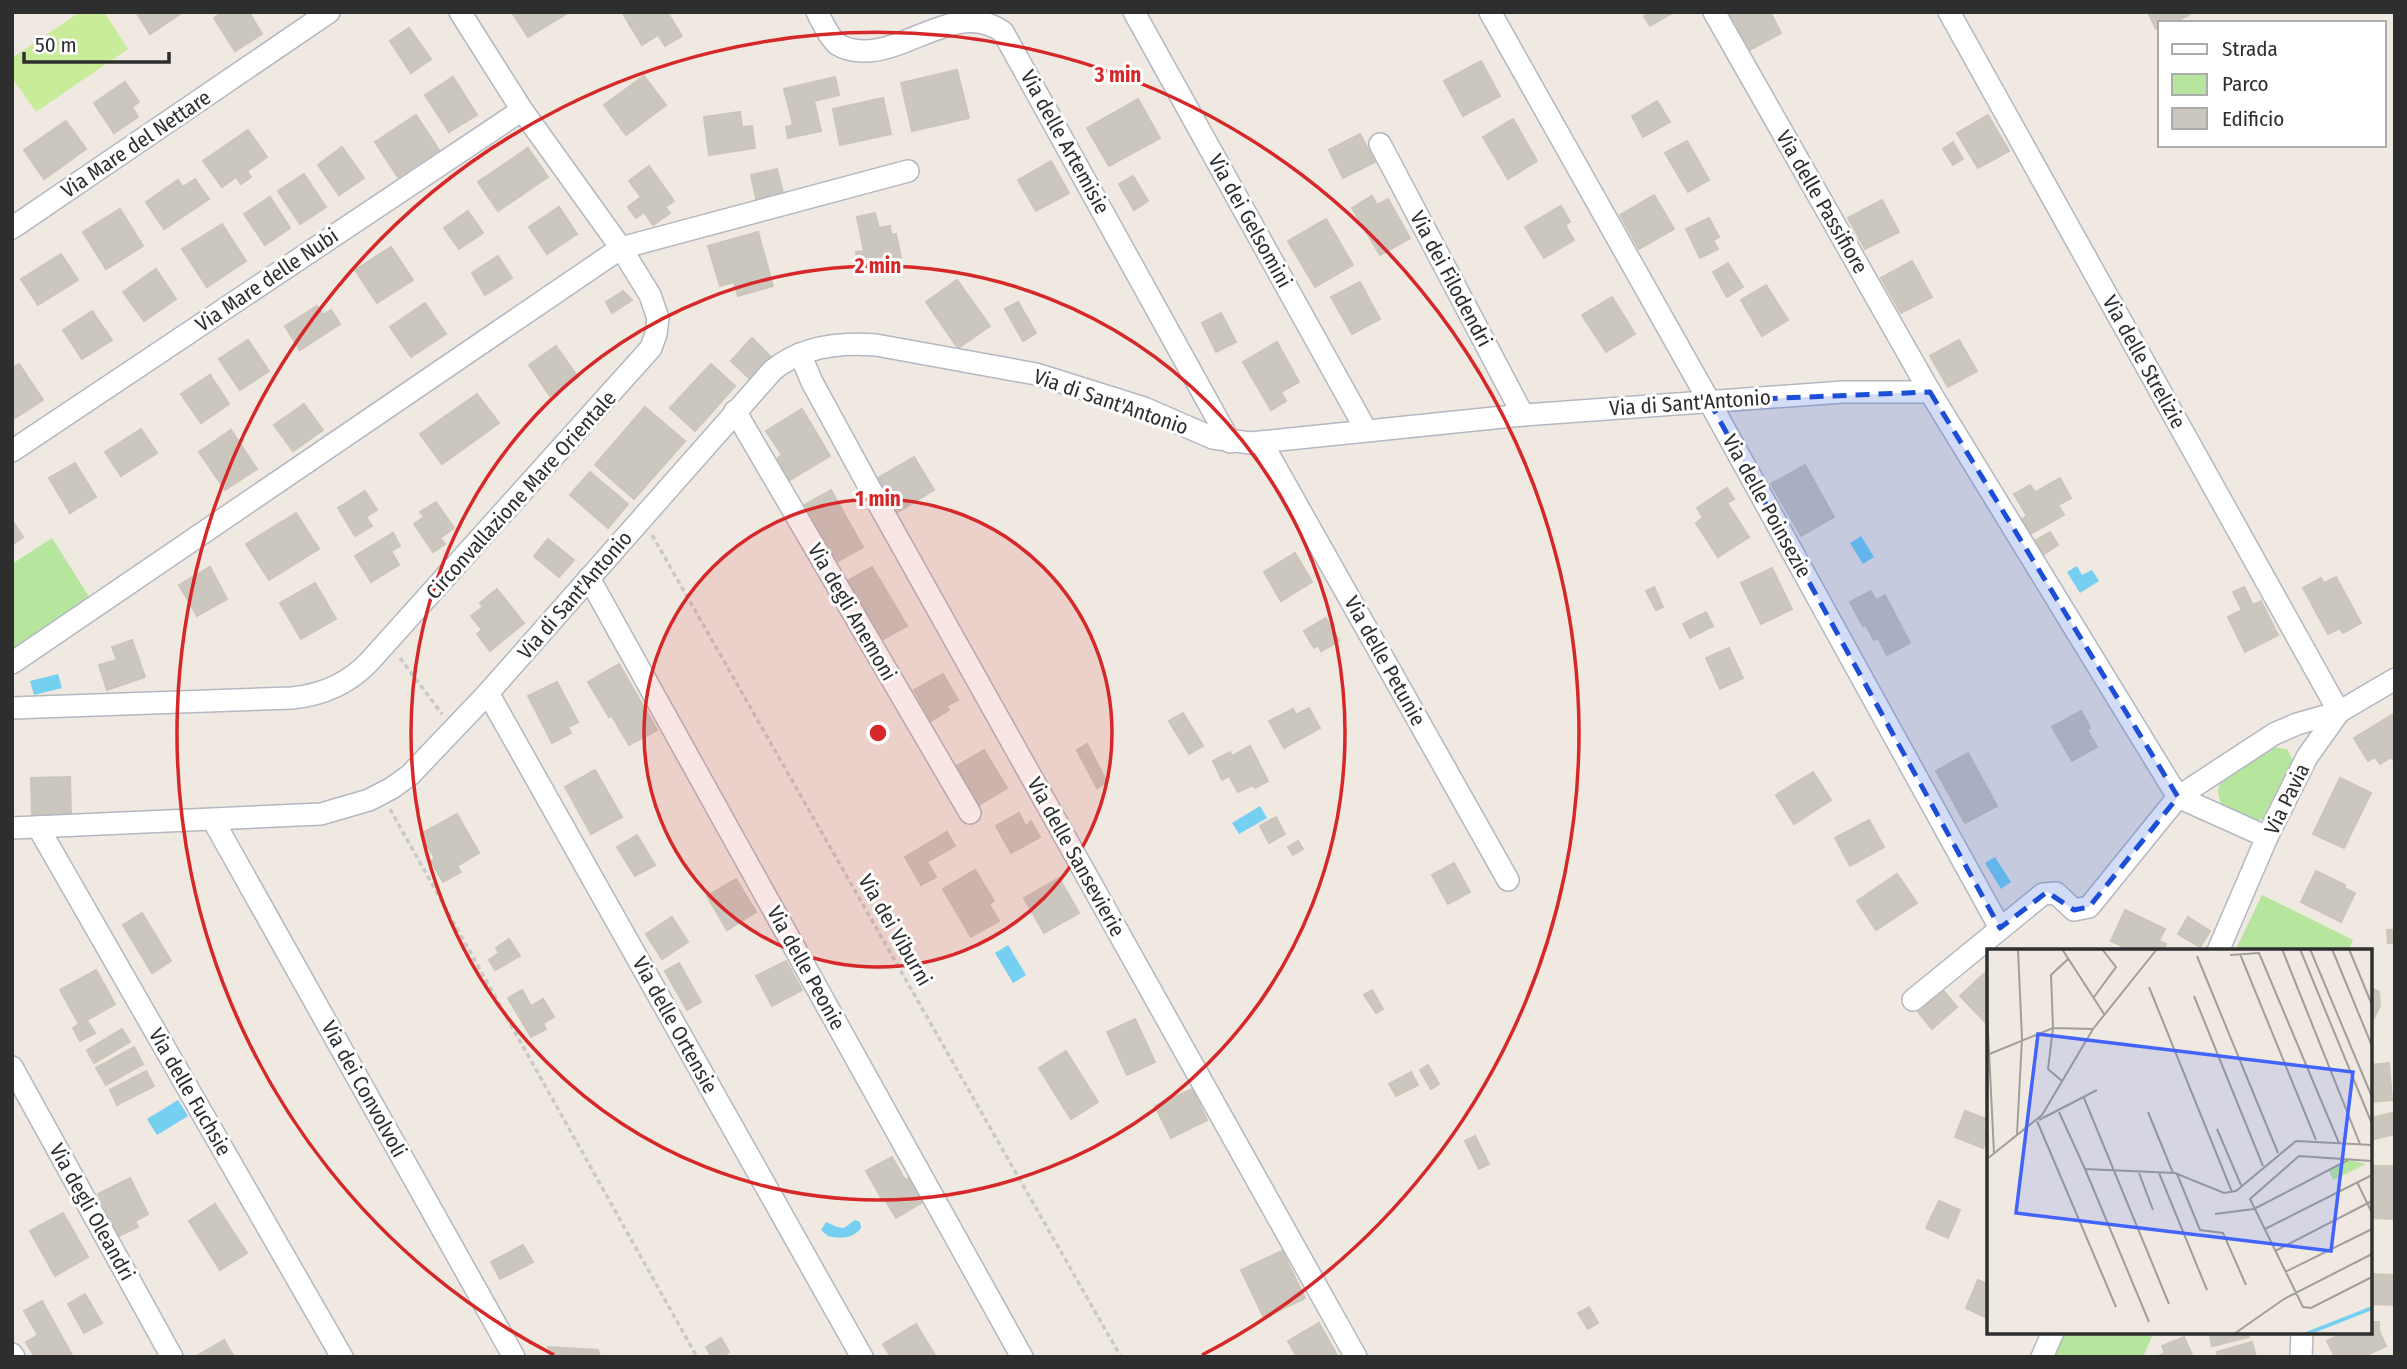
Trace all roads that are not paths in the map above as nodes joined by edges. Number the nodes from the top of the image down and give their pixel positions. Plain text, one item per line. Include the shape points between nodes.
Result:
1 (329, 12) edge
2 (460, 12) edge
3 (817, 12) edge
4 (1134, 12) edge
5 (1490, 12) edge
6 (1714, 12) edge
7 (1949, 12) edge
8 (522, 110) junction
9 (1380, 144) dead end
10 (908, 171) dead end
11 (12, 228) edge
12 (621, 248) junction
13 (800, 354) junction
14 (1930, 392) junction
15 (1709, 401) junction
16 (735, 411) junction
17 (1523, 415) junction
18 (1366, 430) junction
19 (1230, 442) junction
20 (1262, 443) junction
21 (12, 450) edge
22 (589, 579) junction
23 (12, 663) edge
24 (2395, 679) edge
25 (488, 693) junction
26 (12, 708) edge
27 (2339, 712) junction
28 (2178, 797) junction
29 (970, 813) dead end
30 (213, 820) junction
31 (38, 827) junction
32 (12, 828) edge
33 (2267, 837) junction
34 (1508, 880) dead end
35 (2000, 928) junction
36 (2219, 949) edge
37 (1913, 1000) dead end
38 (12, 1067) edge
39 (2052, 1334) edge
40 (2302, 1334) edge
41 (172, 1357) edge
42 (342, 1357) edge
43 (514, 1357) edge
44 (862, 1357) edge
45 (1023, 1357) edge
46 (1356, 1357) edge
47 (2042, 1357) edge
48 (2301, 1357) edge

1 - 11 street, Via Mare del Nettare
2 - 8 street, Circonvallazione Mare Orientale
3 - 19 street, Via delle Artemisie via 835,41 860,51 894,46 954,18 983,20 1003,32
4 - 18 street, Via dei Gelsomini
5 - 15 street, Via delle Poinsezie
6 - 14 street, Via delle Passifiore
7 - 27 street, Via delle Strelizie
8 - 12 street, Circonvallazione Mare Orientale
8 - 21 street, Via Mare delle Nubi
9 - 17 street, Via dei Filodendri
10 - 12 street
12 - 23 street
12 - 26 street, Circonvallazione Mare Orientale via 655,306 657,327 651,348 349,680 310,696
13 - 16 street, Via di Sant'Antonio via 773,370
13 - 19 street, Via di Sant'Antonio via 829,346 867,345 1019,370 1122,401
13 - 46 street, Via delle Sansevierie via 811,382
14 - 15 street, Via di Sant'Antonio via 1843,392
14 - 28 street
15 - 17 street, Via di Sant'Antonio
15 - 35 street, Via delle Poinsezie
16 - 22 street, Via di Sant'Antonio
16 - 29 street, Via degli Anemoni
17 - 18 street, Via di Sant'Antonio
18 - 20 street, Via di Sant'Antonio
19 - 20 street, Via di Sant'Antonio
20 - 34 street, Via delle Petunie
22 - 25 street, Via di Sant'Antonio
22 - 45 street, Via delle Peonie
24 - 27 street, Via Pavia
25 - 30 street, Via di Sant'Antonio via 410,775 382,794 321,814
25 - 44 street, Via delle Ortensie
27 - 28 street via 2274,734
27 - 33 street, Via Pavia via 2307,757
28 - 33 street
28 - 35 street via 2090,908 2074,910 2059,895 2047,892
30 - 31 street, Via di Sant'Antonio
30 - 43 street, Via dei Convolvoli
31 - 32 street, Via di Sant'Antonio
31 - 42 street, Via delle Fuchsie
33 - 36 street, Via Pavia
35 - 37 street
38 - 41 street, Via degli Oleandri
39 - 47 street
40 - 48 street

